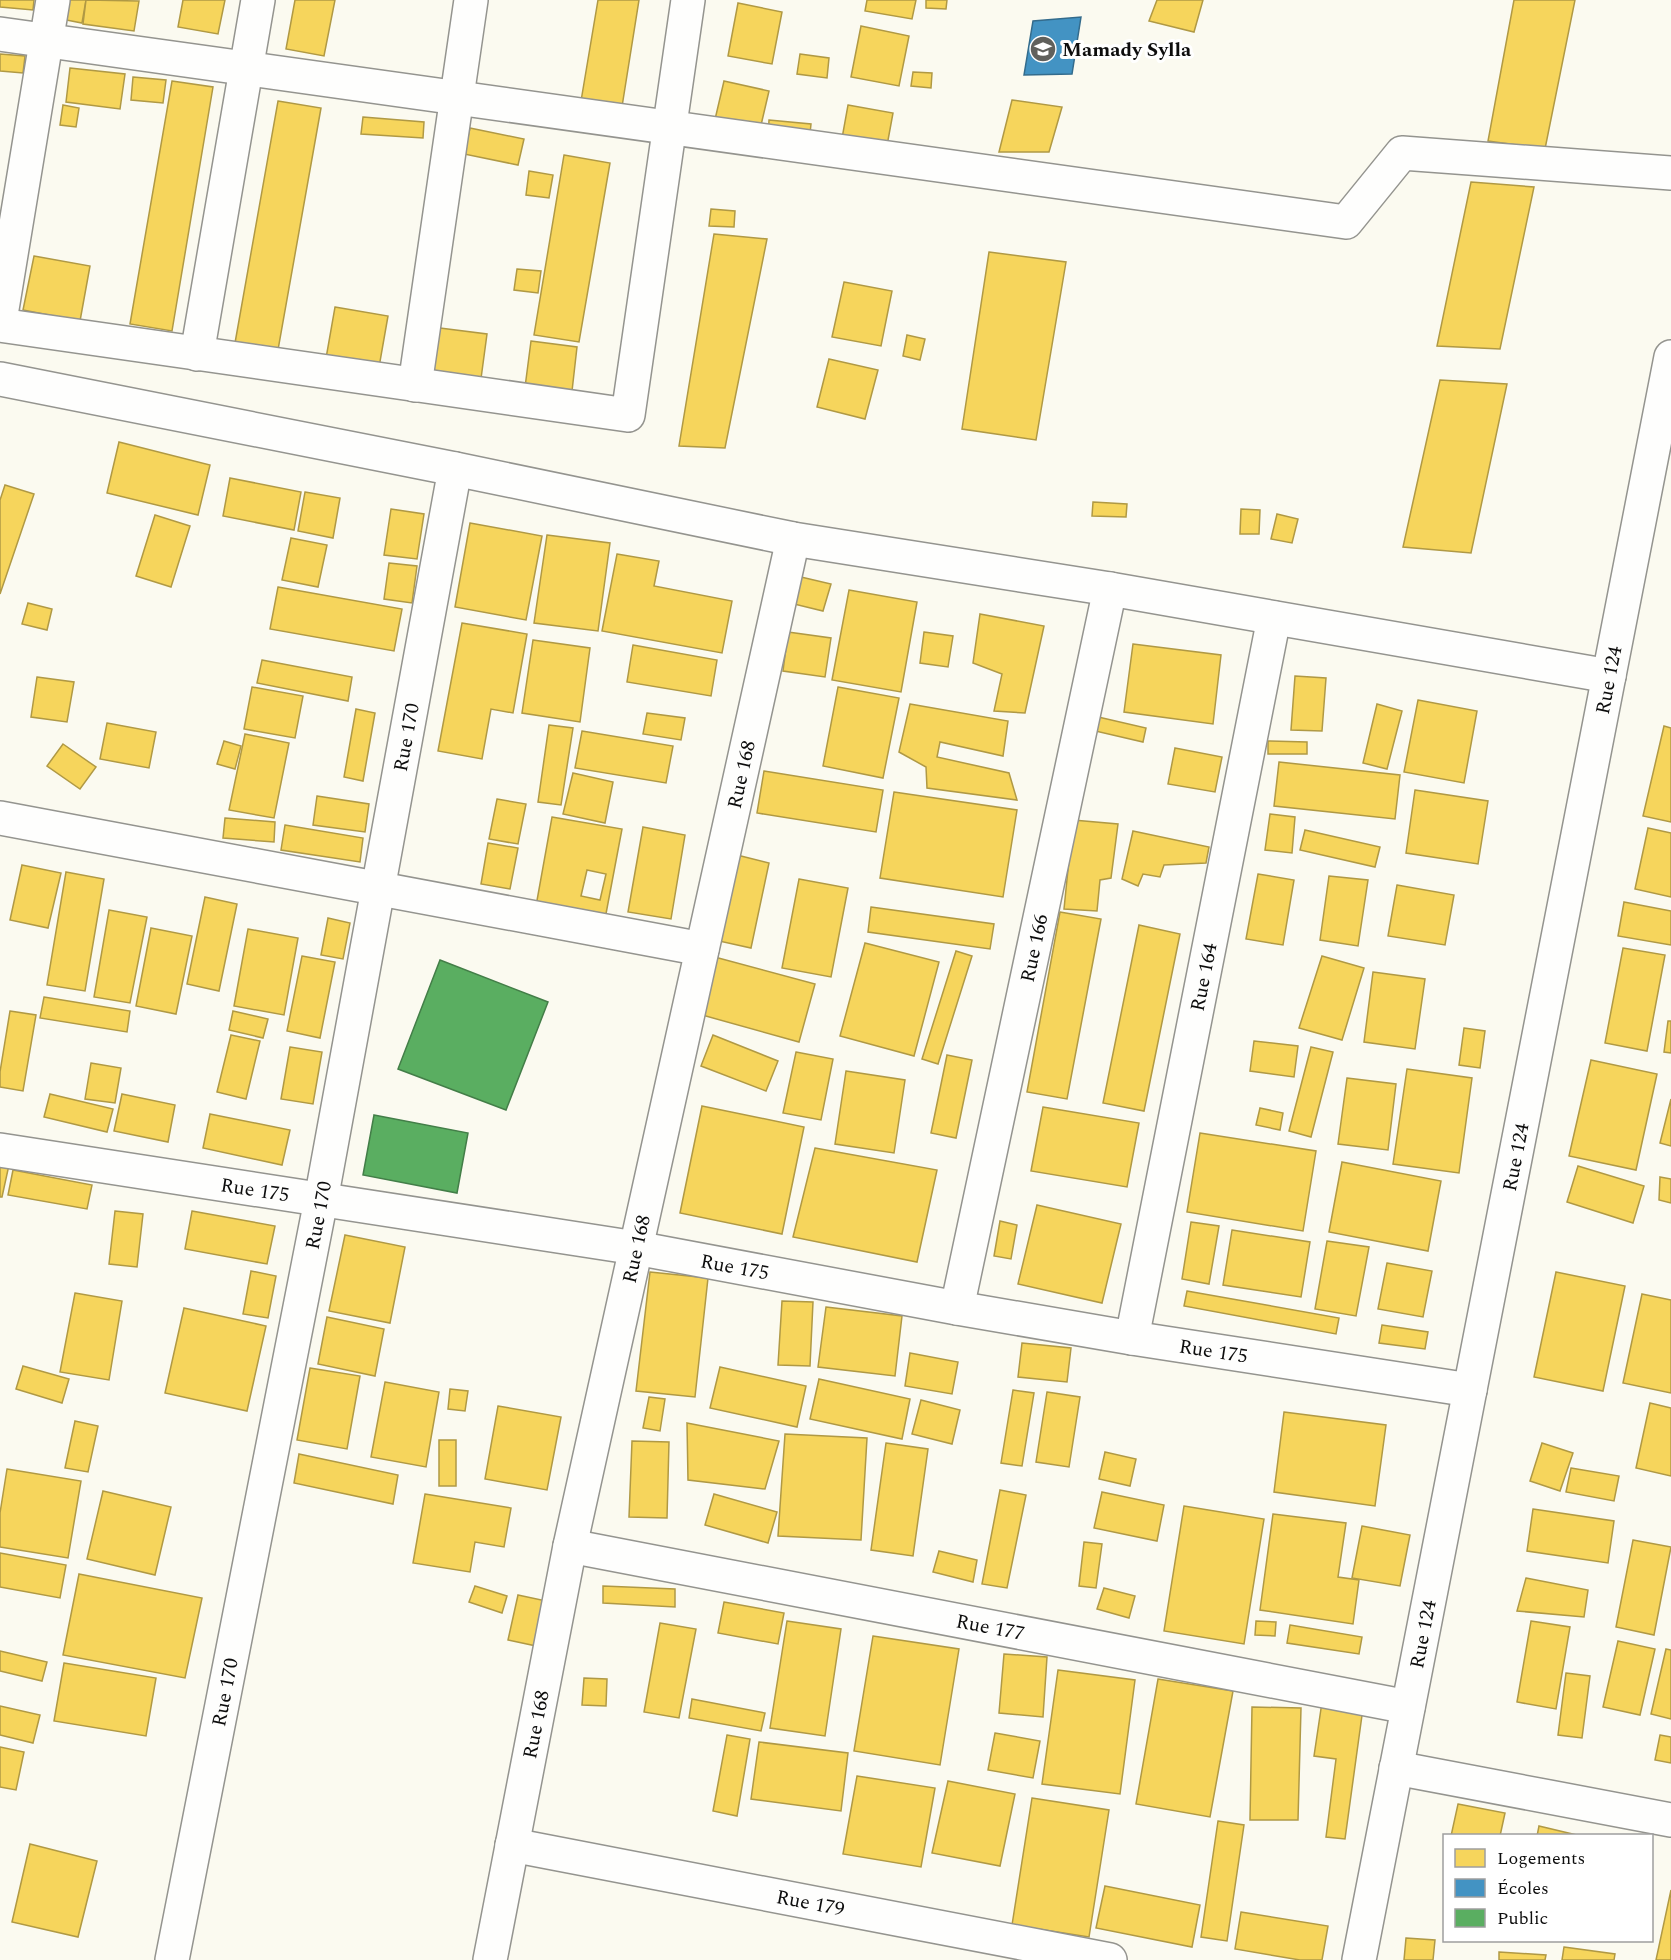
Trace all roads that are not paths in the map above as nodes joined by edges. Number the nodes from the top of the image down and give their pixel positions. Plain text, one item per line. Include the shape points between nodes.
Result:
1 (53, 0) edge
2 (258, 0) edge
3 (471, 0) edge
4 (688, 0) edge
5 (0, 34) edge
6 (46, 40) junction
7 (247, 68) junction
8 (457, 98) junction
9 (670, 127) junction
10 (1671, 173) edge
11 (0, 323) edge
12 (197, 354) junction
13 (1671, 357) edge
14 (0, 379) edge
15 (415, 385) junction
16 (455, 469) junction
17 (794, 539) junction
18 (1110, 590) junction
19 (1274, 618) junction
20 (1609, 676) junction
21 (0, 818) edge
22 (379, 890) junction
23 (702, 949) junction
24 (0, 1150) edge
25 (321, 1200) junction
26 (636, 1248) junction
27 (957, 1308) junction
28 (1132, 1338) junction
29 (1470, 1390) junction
30 (570, 1546) junction
31 (1408, 1707) junction
32 (1396, 1768) junction
33 (1671, 1820) edge
34 (512, 1845) junction
35 (172, 1960) edge
36 (490, 1960) edge
37 (1110, 1960) edge
38 (1359, 1960) edge

1 - 6 street
2 - 7 street
3 - 8 street
4 - 9 street
5 - 6 street
6 - 7 street
6 - 11 street
7 - 8 street
7 - 12 street
8 - 9 street
8 - 15 street
9 - 10 street via 1346,222 1402,153
9 - 15 street via 628,415
11 - 12 street
12 - 15 street
13 - 20 street, Rue 124
14 - 16 street
16 - 17 street
16 - 22 street, Rue 170
17 - 18 street
17 - 23 street, Rue 168
18 - 19 street
18 - 27 street, Rue 166
19 - 20 street
19 - 28 street, Rue 164
20 - 29 street, Rue 124
21 - 22 street
22 - 23 street
22 - 25 street, Rue 170
23 - 26 street, Rue 168
24 - 25 street, Rue 175
25 - 26 street, Rue 175
25 - 35 street, Rue 170
26 - 27 street, Rue 175
26 - 30 street, Rue 168
27 - 28 street, Rue 175
28 - 29 street, Rue 175
29 - 31 street, Rue 124
30 - 31 street, Rue 177
30 - 34 street, Rue 168
31 - 32 street, Rue 124
32 - 33 street
32 - 38 street, Rue 124
34 - 36 street, Rue 168
34 - 37 street, Rue 179

